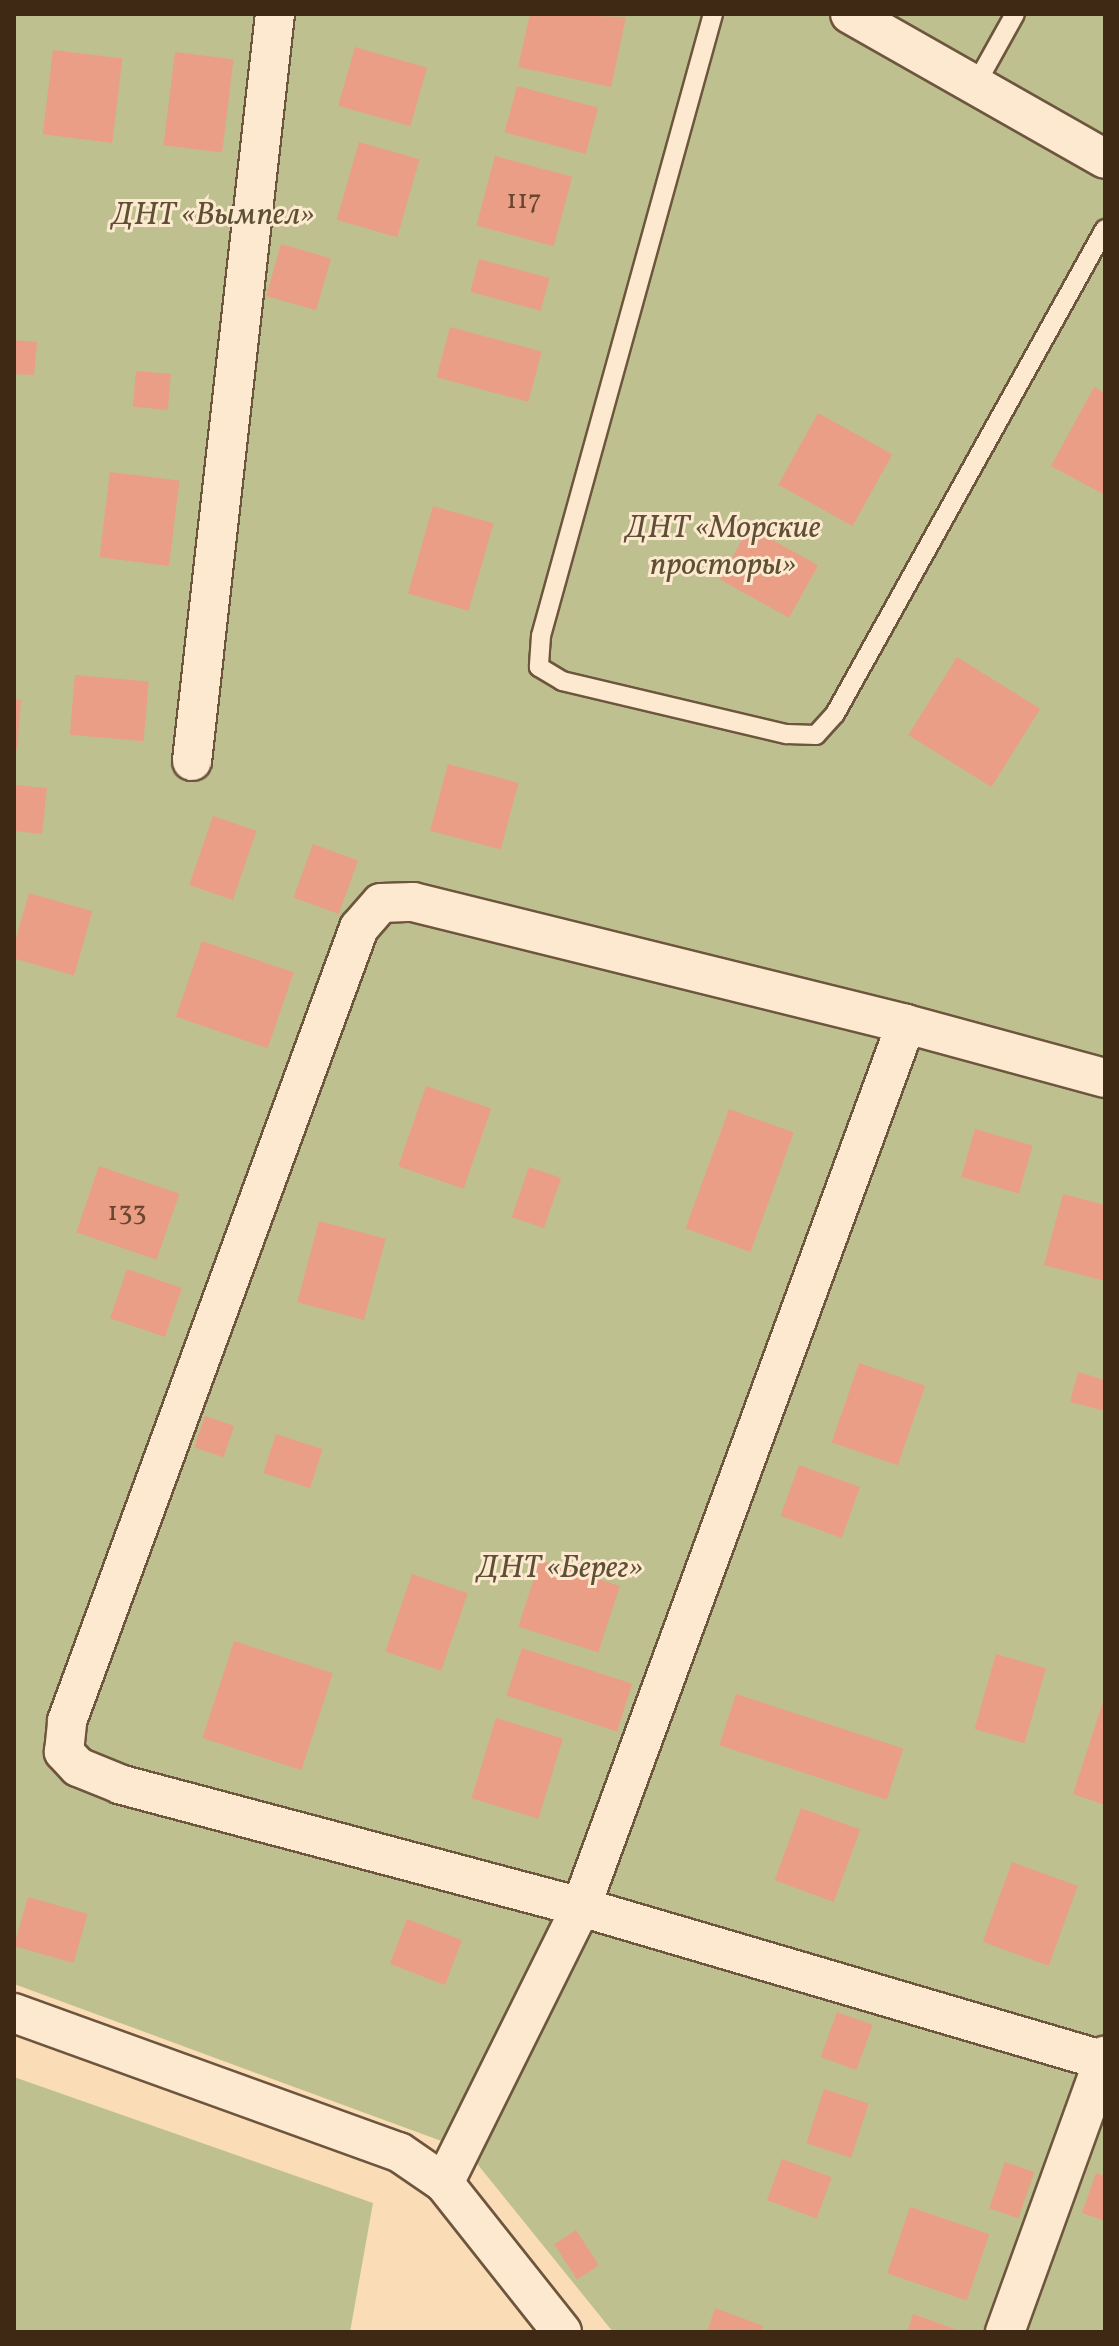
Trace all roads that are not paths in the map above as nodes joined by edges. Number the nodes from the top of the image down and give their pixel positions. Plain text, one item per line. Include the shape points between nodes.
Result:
1 (275, 14) edge
2 (713, 14) edge
3 (850, 14) edge
4 (1015, 14) edge
5 (976, 84) junction
6 (1105, 159) edge
7 (1105, 229) edge
8 (192, 761) dead end
9 (906, 1024) junction
10 (1105, 1078) edge
11 (581, 1907) junction
12 (14, 2013) edge
13 (1104, 2059) edge
14 (444, 2183) junction
15 (562, 2332) edge
16 (1005, 2332) edge

1 - 8 street
2 - 7 lane via 541,636 539,667 562,681 787,734 816,735 835,714
3 - 5 street
4 - 5 lane
5 - 6 street
9 - 10 street
9 - 11 street
9 - 11 street via 413,902 381,903 359,928 67,1721 64,1752 78,1767 120,1784
11 - 13 street
11 - 14 street
12 - 14 street via 399,2152
13 - 16 street
14 - 15 street

